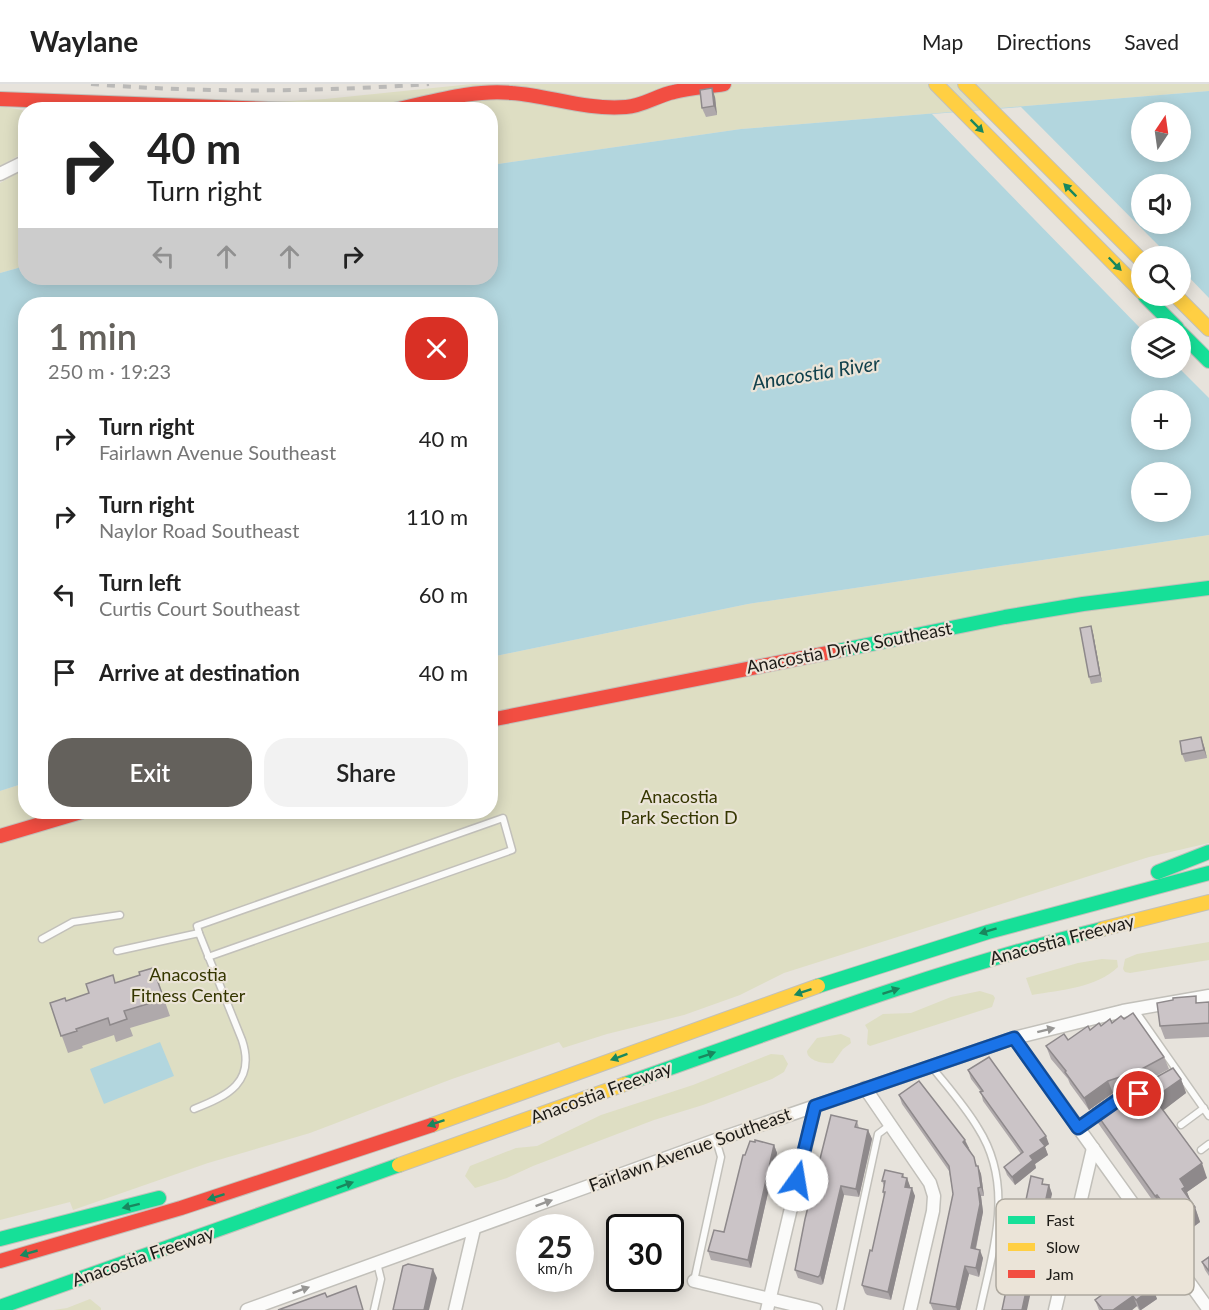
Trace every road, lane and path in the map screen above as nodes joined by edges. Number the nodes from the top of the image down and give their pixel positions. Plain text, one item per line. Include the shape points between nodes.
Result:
1 (724, 84) edge
2 (936, 84) edge
3 (964, 84) edge
4 (975, 84) edge
5 (0, 99) edge
6 (36, 102) edge
7 (434, 102) edge
8 (1004, 124) junction
9 (18, 165) edge
10 (0, 174) edge
11 (1131, 250) edge
12 (1131, 281) edge
13 (1155, 306) edge
14 (1186, 306) edge
15 (1167, 318) edge
16 (1209, 329) edge
17 (1191, 343) edge
18 (1209, 362) edge
19 (1209, 588) edge
20 (498, 718) edge
21 (57, 819) edge
22 (0, 836) edge
23 (1209, 852) edge
24 (1209, 873) edge
25 (1209, 902) edge
26 (1209, 913) edge
27 (120, 915) dead end
28 (1044, 915) junction
29 (1099, 929) junction
30 (199, 933) junction
31 (42, 939) dead end
32 (117, 951) dead end
33 (208, 957) junction
34 (1209, 996) edge
35 (1134, 1009) junction
36 (1014, 1038) junction
37 (932, 1066) junction
38 (865, 1088) junction
39 (1118, 1100) edge
40 (815, 1106) junction
41 (194, 1108) dead end
42 (1204, 1108) junction
43 (1209, 1116) edge
44 (890, 1125) junction
45 (1181, 1125) dead end
46 (1078, 1128) junction
47 (391, 1139) junction
48 (716, 1140) junction
49 (1209, 1144) edge
50 (1093, 1148) junction
51 (1201, 1150) dead end
52 (195, 1189) dead end
53 (172, 1195) dead end
54 (998, 1199) edge
55 (1081, 1199) edge
56 (1130, 1199) edge
57 (291, 1206) junction
58 (474, 1228) junction
59 (996, 1235) edge
60 (0, 1239) edge
61 (0, 1261) edge
62 (377, 1262) junction
63 (45, 1277) dead end
64 (694, 1281) joint
65 (1194, 1289) edge
66 (1059, 1295) edge
67 (769, 1305) edge
68 (0, 1308) edge
69 (246, 1310) edge
70 (374, 1310) edge
71 (455, 1310) edge
72 (816, 1310) edge
73 (840, 1310) edge
74 (910, 1310) edge
75 (980, 1310) edge
76 (1055, 1310) edge
77 (1209, 1310) edge

1 - 7 main road via 672,92 627,107 579,106 499,92
2 -> 12 main road
3 - 8 main road
4 - 8 main road
5 - 6 main road
11 -> 8 main road
9 - 10 street
13 - 15 main road
14 - 16 main road
17 - 18 main road
19 - 20 main road, Anacostia Drive Southeast via 1005,617
21 - 22 main road
23 - 28 main road
24 - 28 main road, Anacostia Freeway
25 - 29 main road, Anacostia Freeway
26 - 29 main road
27 - 31 lane via 73,922
28 -> 47 main road, Anacostia Freeway via 864,971
57 -> 29 main road, Anacostia Freeway via 871,997
30 - 32 lane
30 - 33 lane
30 - 33 lane via 197,926 502,818 512,850
33 - 41 lane via 246,1058 243,1076 232,1091
34 - 35 street, Fairlawn Avenue Southeast
36 -> 35 street, Fairlawn Avenue Southeast
35 - 42 lane via 1175,1075
36 - 37 street, Fairlawn Avenue Southeast
36 - 46 street
37 - 38 street, Fairlawn Avenue Southeast
37 - 54 lane via 987,1144
38 - 40 street, Fairlawn Avenue Southeast
38 - 44 street
39 - 46 street
40 - 48 street, Fairlawn Avenue Southeast
40 - 67 street
42 - 43 lane
42 - 45 lane
44 - 73 lane via 878,1134
44 - 74 street via 930,1183 934,1196
46 - 50 street
47 - 52 main road
47 -> 61 main road, Anacostia Freeway via 187,1206
58 -> 48 street, Fairlawn Avenue Southeast
48 - 64 lane via 722,1157
49 - 51 lane
50 - 55 street
50 - 56 street
53 -> 60 main road
57 - 63 main road
57 - 68 main road, Anacostia Freeway
58 - 62 street, Fairlawn Avenue Southeast
58 - 71 street
59 - 75 lane
69 -> 62 street, Fairlawn Avenue Southeast
62 - 70 lane via 381,1279
64 - 67 street
65 - 77 street
66 - 76 street
67 - 72 street

